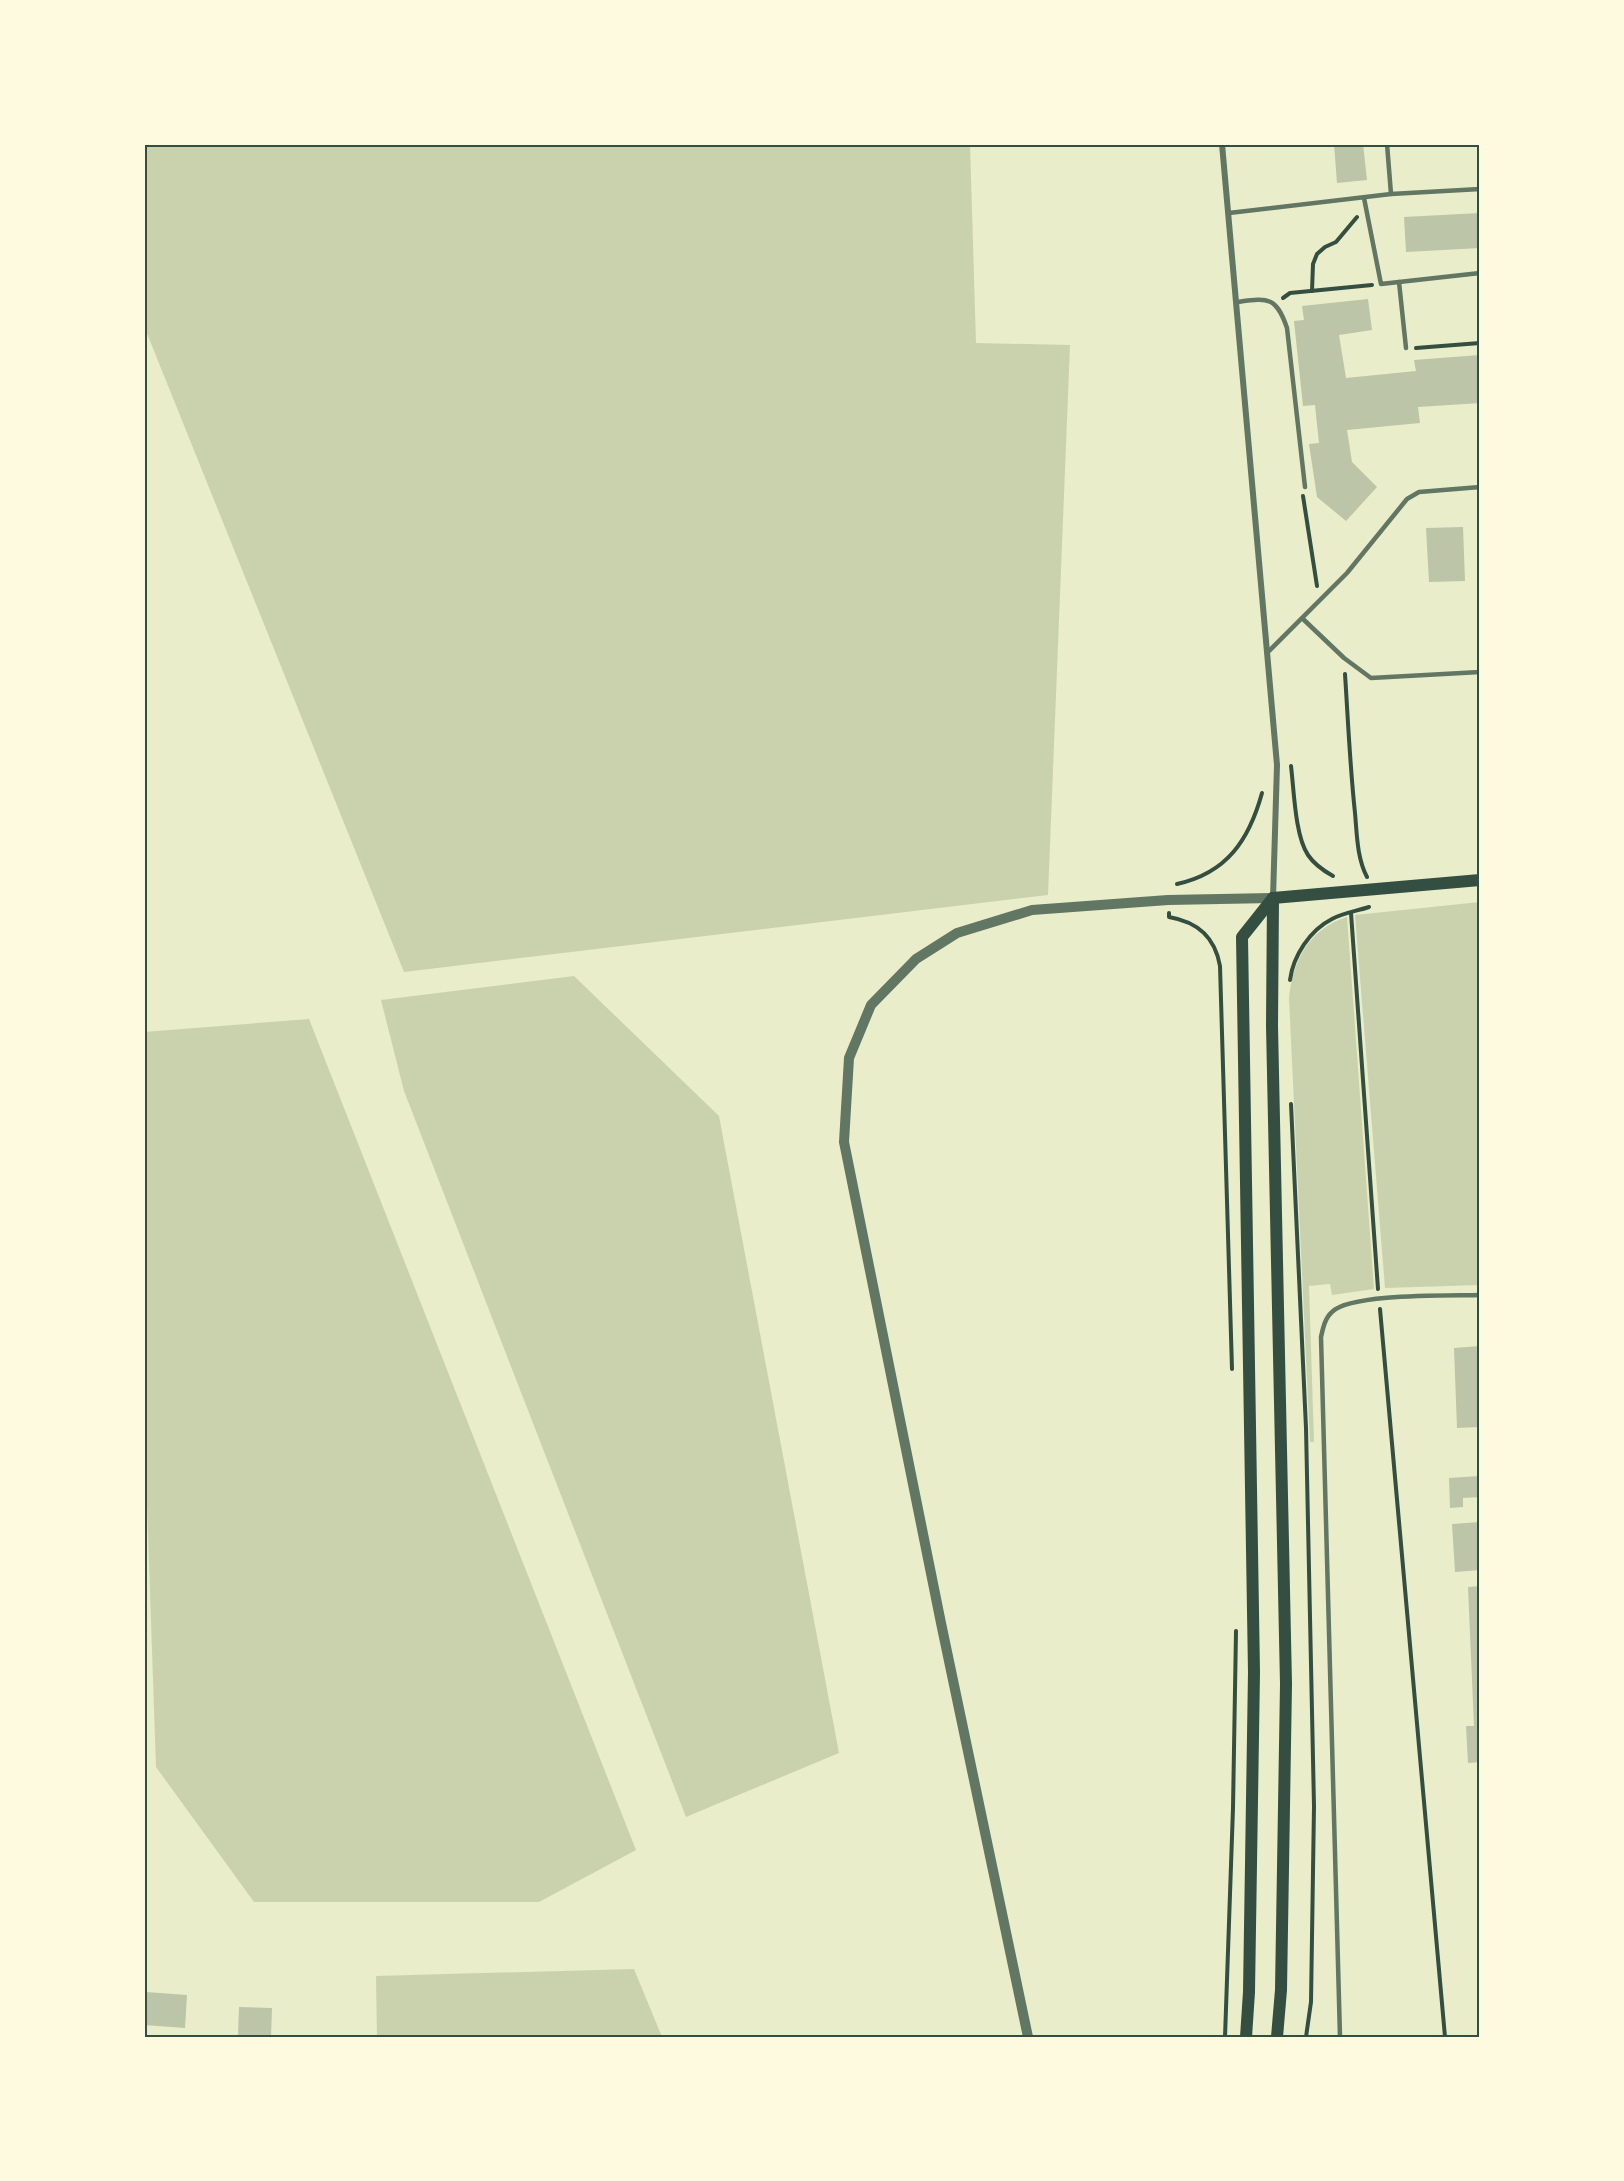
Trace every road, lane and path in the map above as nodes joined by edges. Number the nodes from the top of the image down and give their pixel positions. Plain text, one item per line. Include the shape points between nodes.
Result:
1 (1222, 144) edge
2 (1387, 144) edge
3 (1480, 189) edge
4 (1391, 194) junction
5 (1364, 198) junction
6 (1229, 213) junction
7 (1480, 273) edge
8 (1399, 282) junction
9 (1381, 284) junction
10 (1312, 291) junction
11 (1237, 302) junction
12 (1275, 304) junction
13 (1480, 343) edge
14 (1406, 348) joint
15 (1305, 487) joint
16 (1480, 487) edge
17 (1320, 601) junction
18 (1303, 619) junction
19 (1268, 652) junction
20 (1344, 658) junction
21 (1480, 672) edge
22 (1368, 878) dead end
23 (1480, 880) edge
24 (1376, 890) junction
25 (1272, 898) junction
26 (1351, 913) junction
27 (1289, 987) dead end
28 (1291, 1095) dead end
29 (1480, 1295) edge
30 (1379, 1298) junction
31 (1028, 2037) edge
32 (1246, 2037) edge
33 (1277, 2037) edge
34 (1306, 2037) edge
35 (1340, 2037) edge
36 (1445, 2037) edge

1 - 6 street
2 - 4 lane
3 - 4 lane
4 - 5 lane
5 - 6 lane
5 - 9 lane
5 - 10 path via 1357,218 1336,242 1317,254
6 - 11 street
7 - 8 lane
8 - 9 lane
8 - 14 lane
9 - 10 path
10 - 12 path via 1290,293
11 - 12 lane via 1264,299
11 - 19 street
12 - 15 lane via 1287,328
13 - 14 path
15 - 17 path via 1302,500
16 - 17 lane via 1419,492 1407,499
17 - 18 lane
18 - 19 lane
18 - 20 lane
19 - 25 street via 1277,765
20 - 21 lane via 1371,678
20 - 22 path via 1356,829 1360,859
23 - 24 main road
24 - 25 main road
24 - 26 path via 1378,904
25 - 31 street via 1168,900 1032,910 957,933 916,958 871,1005 849,1059 844,1142
25 - 32 main road via 1242,937 1254,1672
25 - 33 main road via 1286,1684
26 - 27 path via 1316,930 1299,952
26 - 30 path
28 - 34 path via 1306,1428 1314,1806 1311,2002
29 - 30 lane
30 - 35 lane via 1333,1311 1321,1337
30 - 36 path

